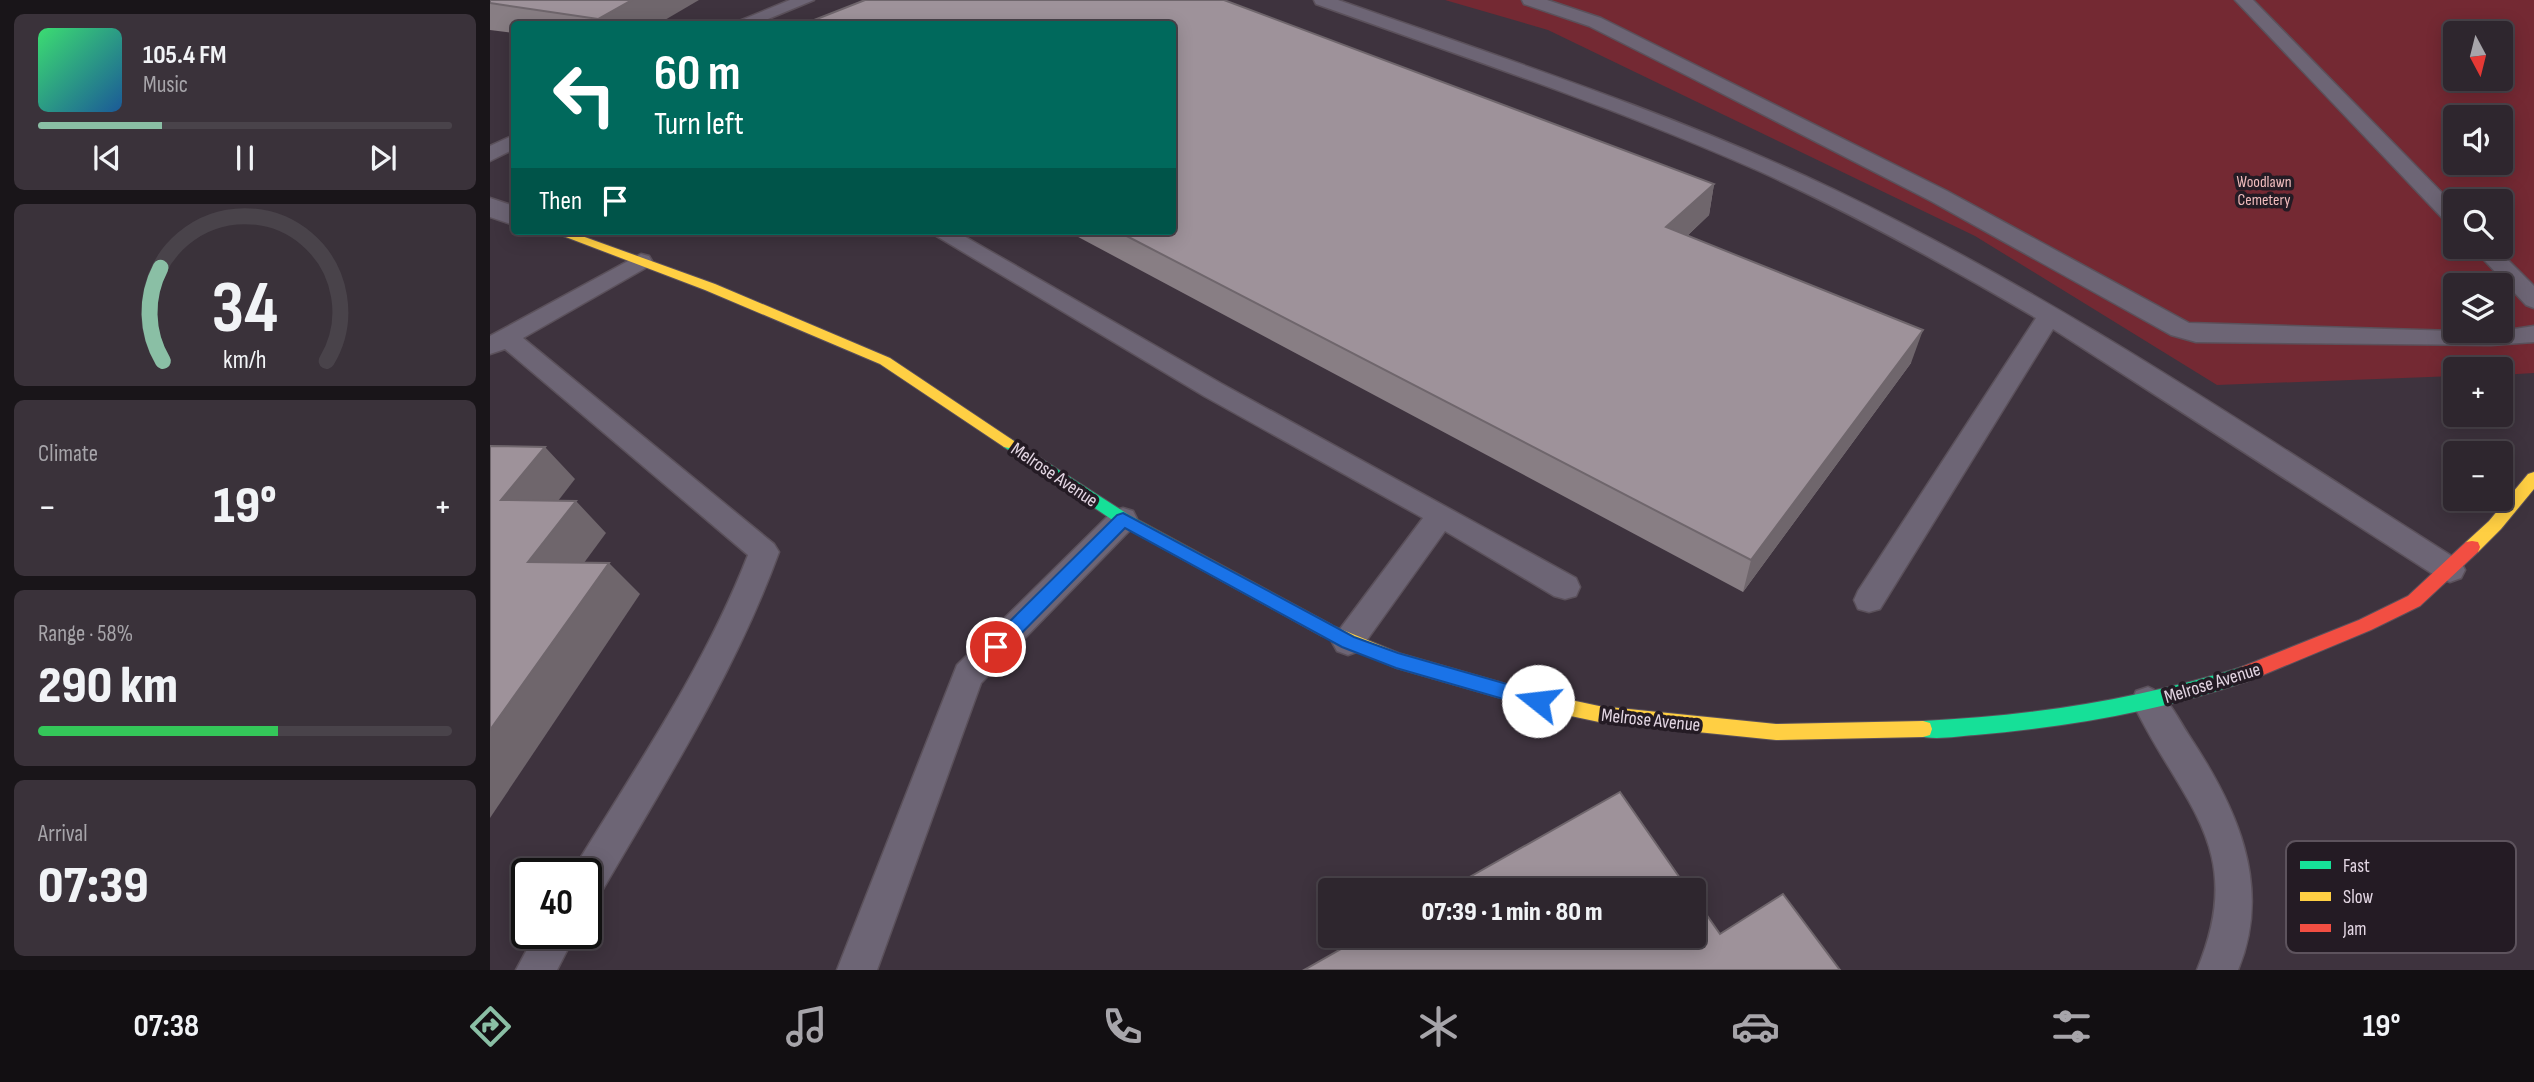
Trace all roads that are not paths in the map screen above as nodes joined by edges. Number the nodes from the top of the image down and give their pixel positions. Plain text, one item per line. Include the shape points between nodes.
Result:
1 (806, 0) edge
2 (1322, 0) edge
3 (1530, 0) edge
4 (2243, 0) edge
5 (749, 21) edge
6 (511, 143) edge
7 (490, 155) edge
8 (2443, 206) edge
9 (490, 207) edge
10 (511, 215) edge
11 (567, 235) edge
12 (946, 235) edge
13 (2495, 259) edge
14 (641, 261) junction
15 (2534, 300) edge
16 (2050, 316) junction
17 (2534, 334) edge
18 (498, 342) edge
19 (2534, 478) edge
20 (1441, 515) junction
21 (1123, 519) junction
22 (2450, 570) junction
23 (1565, 587) dead end
24 (1869, 600) dead end
25 (1348, 642) junction
26 (2148, 701) junction
27 (601, 858) edge
28 (548, 949) edge
29 (536, 970) edge
30 (857, 970) edge
31 (2217, 970) edge

1 - 5 lane
2 - 16 lane via 1642,115 1737,154 1830,196
3 - 17 lane via 1595,22 1721,85 1939,196 2180,329 2196,334
4 - 8 lane
6 - 7 lane
9 - 10 street
11 - 14 street, Melrose Avenue
12 - 20 lane
13 - 15 lane
14 - 18 lane
14 - 21 street, Melrose Avenue via 885,361
16 - 22 lane
16 - 24 lane
18 - 27 lane via 764,552 723,650
19 - 22 street, Melrose Avenue
20 - 23 lane
20 - 25 lane
21 - 25 street, Melrose Avenue
21 - 30 lane via 968,675
22 - 26 street, Melrose Avenue via 2414,601 2365,625 2243,674
25 - 26 street, Melrose Avenue via 1538,701 1599,714 1776,732 1960,728
26 - 31 lane via 2208,799 2228,843 2235,882 2234,911 2227,949
28 - 29 lane

